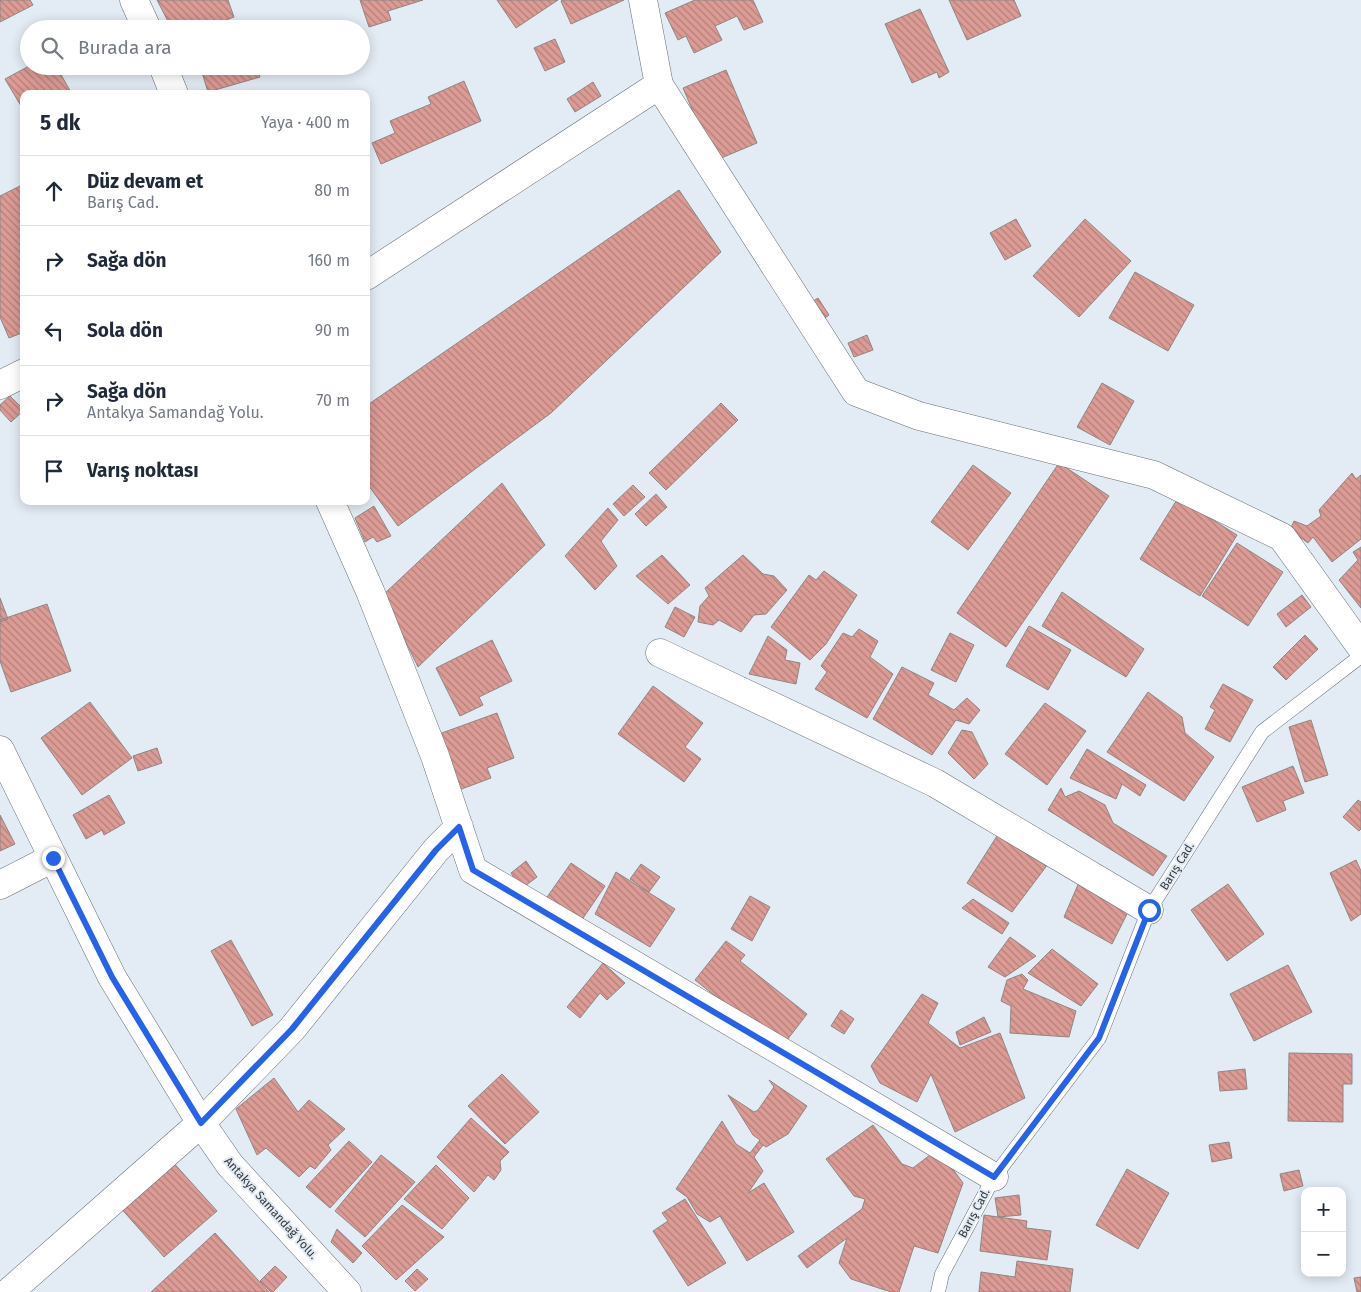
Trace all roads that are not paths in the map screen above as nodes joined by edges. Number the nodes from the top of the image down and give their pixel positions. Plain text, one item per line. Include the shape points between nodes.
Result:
1 (134, 0) edge
2 (643, 0) edge
3 (143, 20) edge
4 (167, 75) edge
5 (659, 85) junction
6 (172, 90) edge
7 (370, 273) edge
8 (20, 375) edge
9 (0, 385) edge
10 (332, 505) edge
11 (1361, 647) edge
12 (660, 654) dead end
13 (1361, 656) edge
14 (0, 750) edge
15 (459, 827) junction
16 (53, 858) junction
17 (0, 885) edge
18 (1149, 910) junction
19 (201, 1123) junction
20 (994, 1177) junction
21 (9, 1292) edge
22 (347, 1292) edge
23 (938, 1292) edge

1 - 3 street
2 - 5 street
4 - 6 street
5 - 7 street
5 - 11 street via 856,392 919,416 1154,475 1282,537
8 - 9 street
10 - 15 street via 432,747
12 - 18 street via 935,783
13 - 18 lane, Barış Cad. via 1262,732
14 - 16 street, Antakya Samandağ Yolu.
15 - 19 street via 436,850 292,1029
15 - 20 street via 473,870
16 - 17 street
16 - 19 street, Antakya Samandağ Yolu. via 112,977
18 - 20 lane, Barış Cad. via 1099,1038
19 - 21 street
19 - 22 street, Antakya Samandağ Yolu. via 230,1166
20 - 23 lane, Barış Cad. via 942,1274

